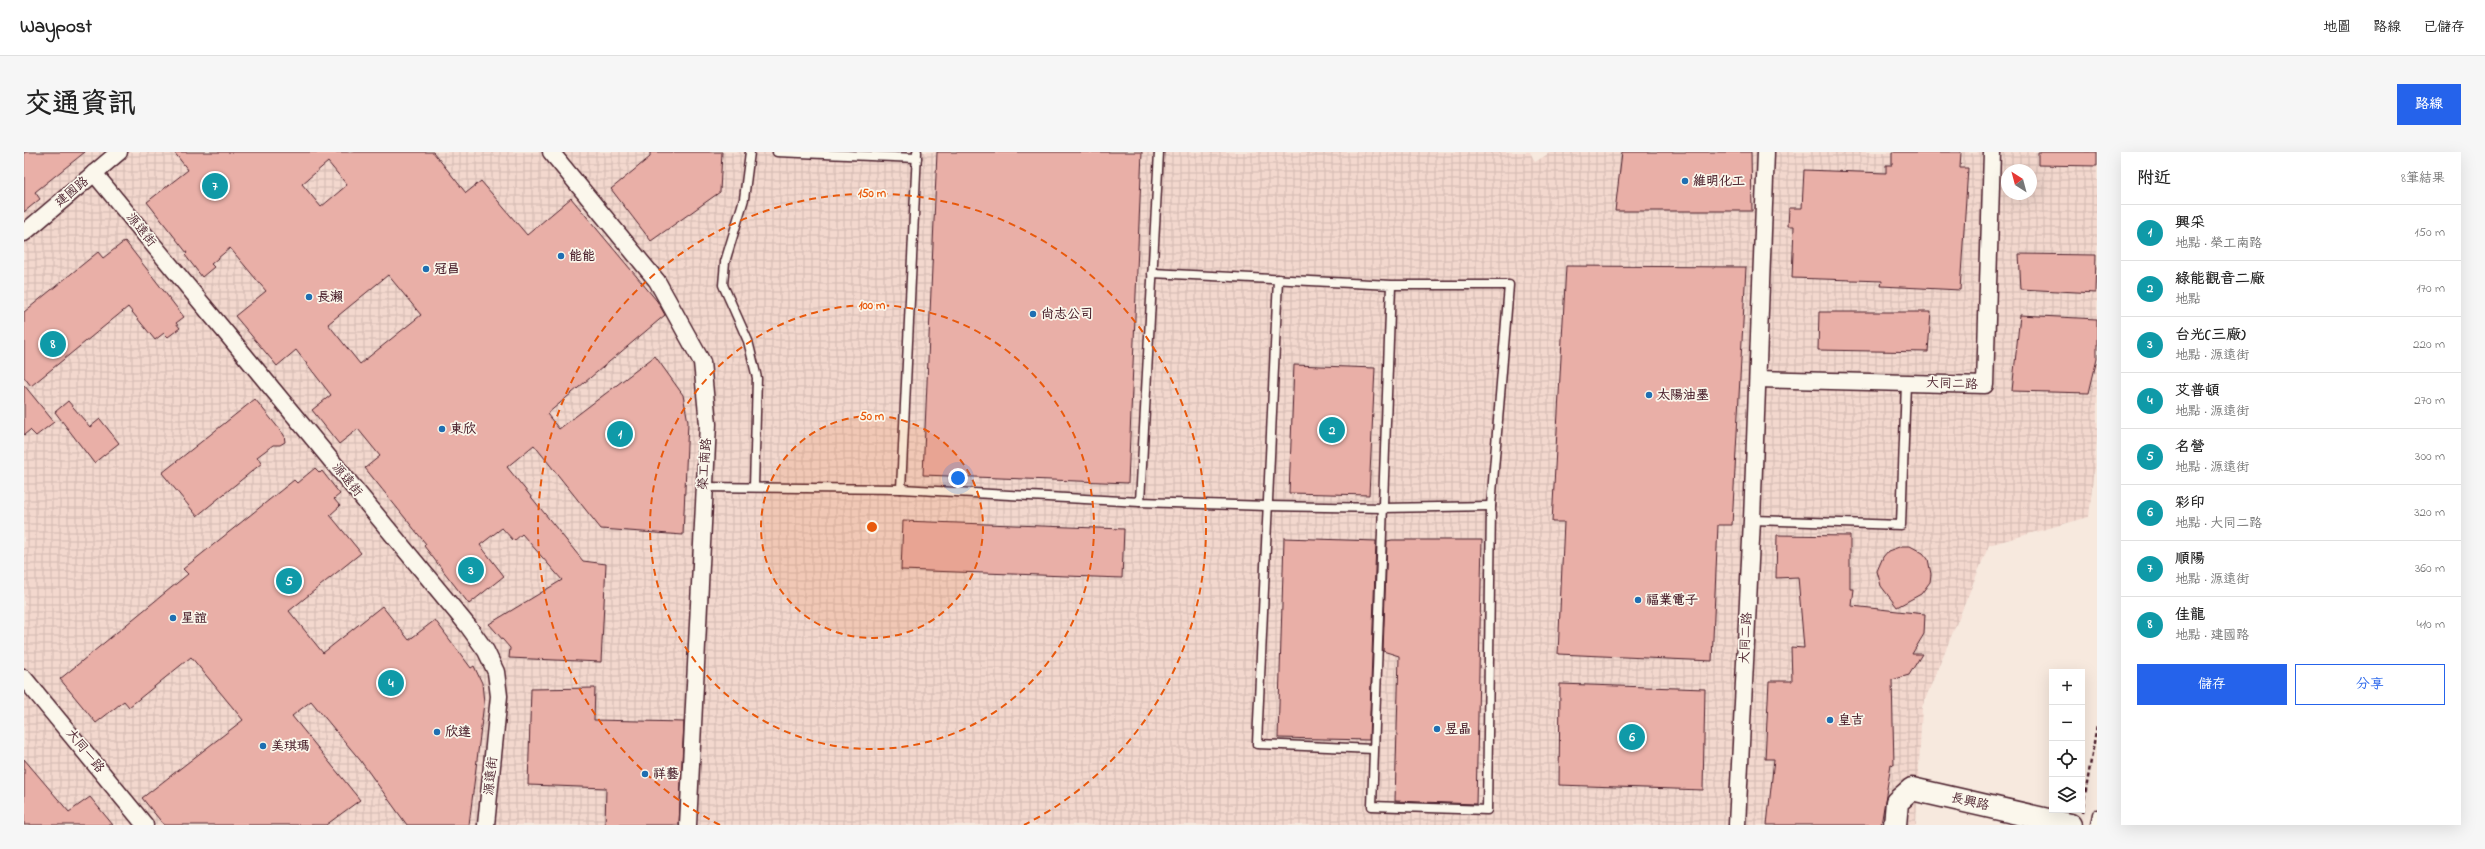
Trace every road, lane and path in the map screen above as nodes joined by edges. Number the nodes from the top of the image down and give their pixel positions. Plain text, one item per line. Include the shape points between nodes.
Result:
1 (119, 152) edge
2 (551, 152) edge
3 (750, 152) edge
4 (777, 152) edge
5 (1159, 152) edge
6 (1766, 152) edge
7 (1992, 152) edge
8 (917, 155) edge
9 (94, 173) junction
10 (24, 233) edge
11 (1152, 273) junction
12 (1278, 279) junction
13 (1391, 284) junction
14 (1758, 379) junction
15 (1906, 383) junction
16 (703, 487) junction
17 (754, 487) junction
18 (901, 489) junction
19 (1140, 502) junction
20 (1267, 506) junction
21 (1491, 506) junction
22 (1384, 508) junction
23 (1752, 520) junction
24 (24, 678) edge
25 (2097, 725) edge
26 (1373, 749) junction
27 (2097, 814) edge
28 (2076, 821) edge
29 (145, 825) edge
30 (486, 825) edge
31 (688, 825) edge
32 (1737, 825) edge
33 (1895, 825) edge
34 (2095, 825) edge

1 - 9 street, 建國路
2 - 16 street, 榮工南路 via 657,281 702,362 708,424
3 - 17 lane via 744,199 725,262 723,286 748,341 757,378
4 - 8 lane
5 - 11 lane
6 - 14 street, 大同二路
7 - 15 street, 大同二路 via 1985,385
8 - 18 lane
9 - 10 street, 建國路
9 - 30 street, 源遠街 via 486,651 496,672 499,696
11 - 12 lane
11 - 19 lane
12 - 13 lane
12 - 20 lane
13 - 21 lane via 1509,284
13 - 22 lane
14 - 15 street, 大同二路
14 - 23 street, 大同二路
15 - 23 lane via 1901,525
16 - 17 lane
16 - 31 street, 榮工南路
17 - 18 lane
18 - 19 lane
19 - 20 lane
20 - 22 lane
20 - 26 lane via 1257,744
21 - 22 lane
21 - 26 lane via 1486,810 1372,806
22 - 26 lane
23 - 32 street, 大同二路
24 - 29 street, 大同一路
25 - 28 path
27 - 34 lane
28 - 33 street, 長興路 via 1912,789 1897,802

